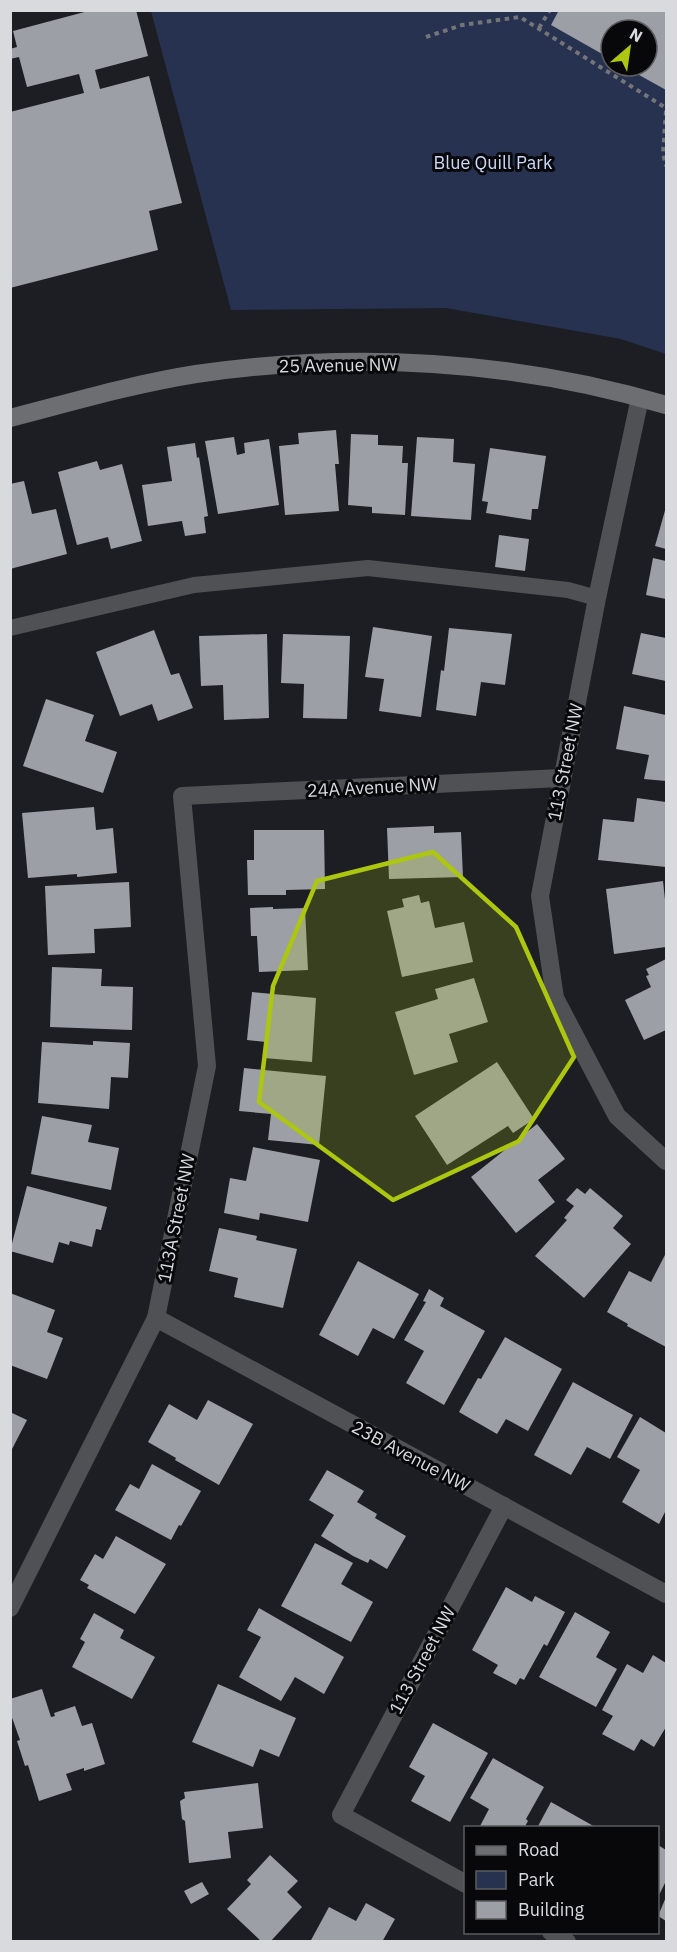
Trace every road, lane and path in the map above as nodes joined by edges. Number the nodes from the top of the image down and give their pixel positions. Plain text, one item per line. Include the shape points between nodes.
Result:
1 (550, 10) edge
2 (539, 28) junction
3 (426, 37) dead end
4 (666, 110) edge
5 (666, 121) edge
6 (666, 166) edge
7 (640, 398) junction
8 (666, 405) edge
9 (10, 418) edge
10 (597, 598) junction
11 (10, 628) edge
12 (561, 778) junction
13 (182, 796) joint
14 (666, 1161) edge
15 (156, 1318) junction
16 (504, 1506) junction
17 (666, 1594) edge
18 (10, 1608) edge
19 (464, 1883) edge

1 - 2 path
2 - 3 path via 520,17 462,25
2 - 4 path
4 - 5 path
5 - 6 path
7 - 8 street, 25 Avenue NW
7 - 9 street, 25 Avenue NW via 513,370 447,365 285,364 130,387
7 - 10 street, 113 Street NW
10 - 11 lane via 568,590 368,568 194,585
10 - 12 street, 113 Street NW
12 - 13 street, 24A Avenue NW
12 - 14 street, 113 Street NW via 540,896 555,998 617,1116
13 - 15 street, 113A Street NW via 207,1066
15 - 16 street, 23B Avenue NW
15 - 18 street, 113A Street NW
16 - 17 street, 23B Avenue NW
16 - 19 street, 113 Street NW via 341,1815

